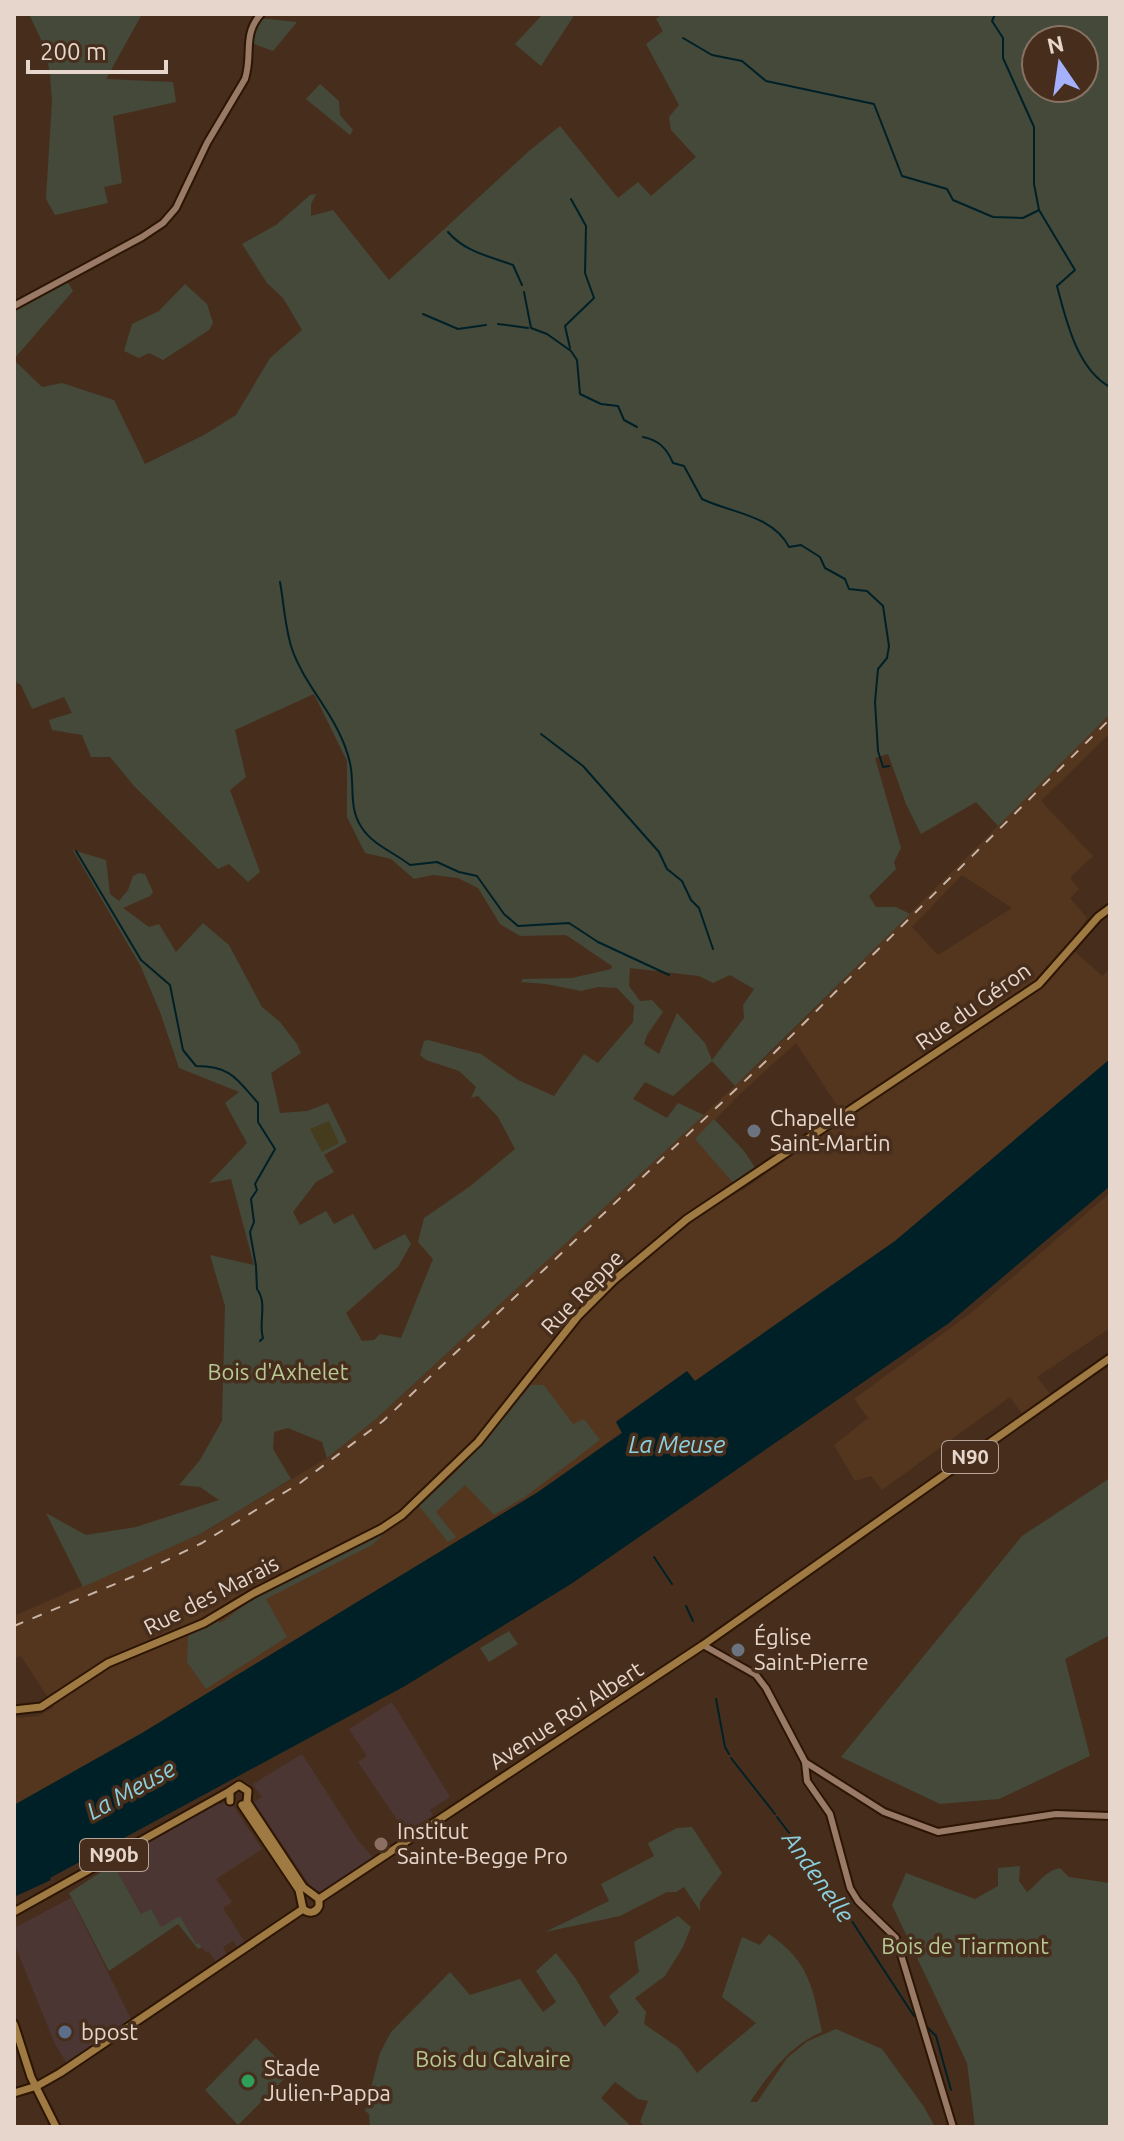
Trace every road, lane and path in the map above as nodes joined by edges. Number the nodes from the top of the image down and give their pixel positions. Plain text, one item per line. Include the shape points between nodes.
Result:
1 (261, 14) edge
2 (14, 306) edge
3 (1110, 908) edge
4 (842, 1117) joint
5 (1110, 1358) edge
6 (381, 1529) joint
7 (703, 1645) junction
8 (14, 1710) edge
9 (805, 1762) junction
10 (230, 1791) junction
11 (214, 1801) junction
12 (230, 1801) junction
13 (245, 1804) junction
14 (1110, 1816) edge
15 (305, 1895) junction
16 (319, 1899) junction
17 (303, 1909) junction
18 (14, 1911) edge
19 (14, 2024) edge
20 (37, 2086) junction
21 (14, 2093) edge
22 (56, 2127) edge
23 (953, 2127) edge

1 - 2 street via 250,29 245,79 176,208 142,237
3 - 4 main road, Rue du Géron via 1039,984
4 - 6 main road, Rue Reppe via 687,1219 614,1280 578,1316 478,1442
5 - 7 main road, Avenue Roi Albert / N90
6 - 8 main road, Rue des Marais via 204,1623 108,1663 41,1707
7 - 9 street via 756,1675
7 - 16 main road, Avenue Roi Albert / N90
9 - 14 street via 884,1812 938,1832 1056,1814
9 - 23 street via 807,1781 830,1814 850,1888 900,1946
10 - 11 main road, N90b
10 - 12 main road
10 - 13 main road via 239,1785 246,1788
11 - 12 main road, N90b
11 - 18 main road, N90b
12 - 13 main road
13 - 15 main road
15 - 16 main road
15 - 17 main road
16 - 17 main road, N90 via 315,1911
17 - 20 main road, N90
19 - 20 main road
20 - 21 main road, N90
20 - 22 main road

